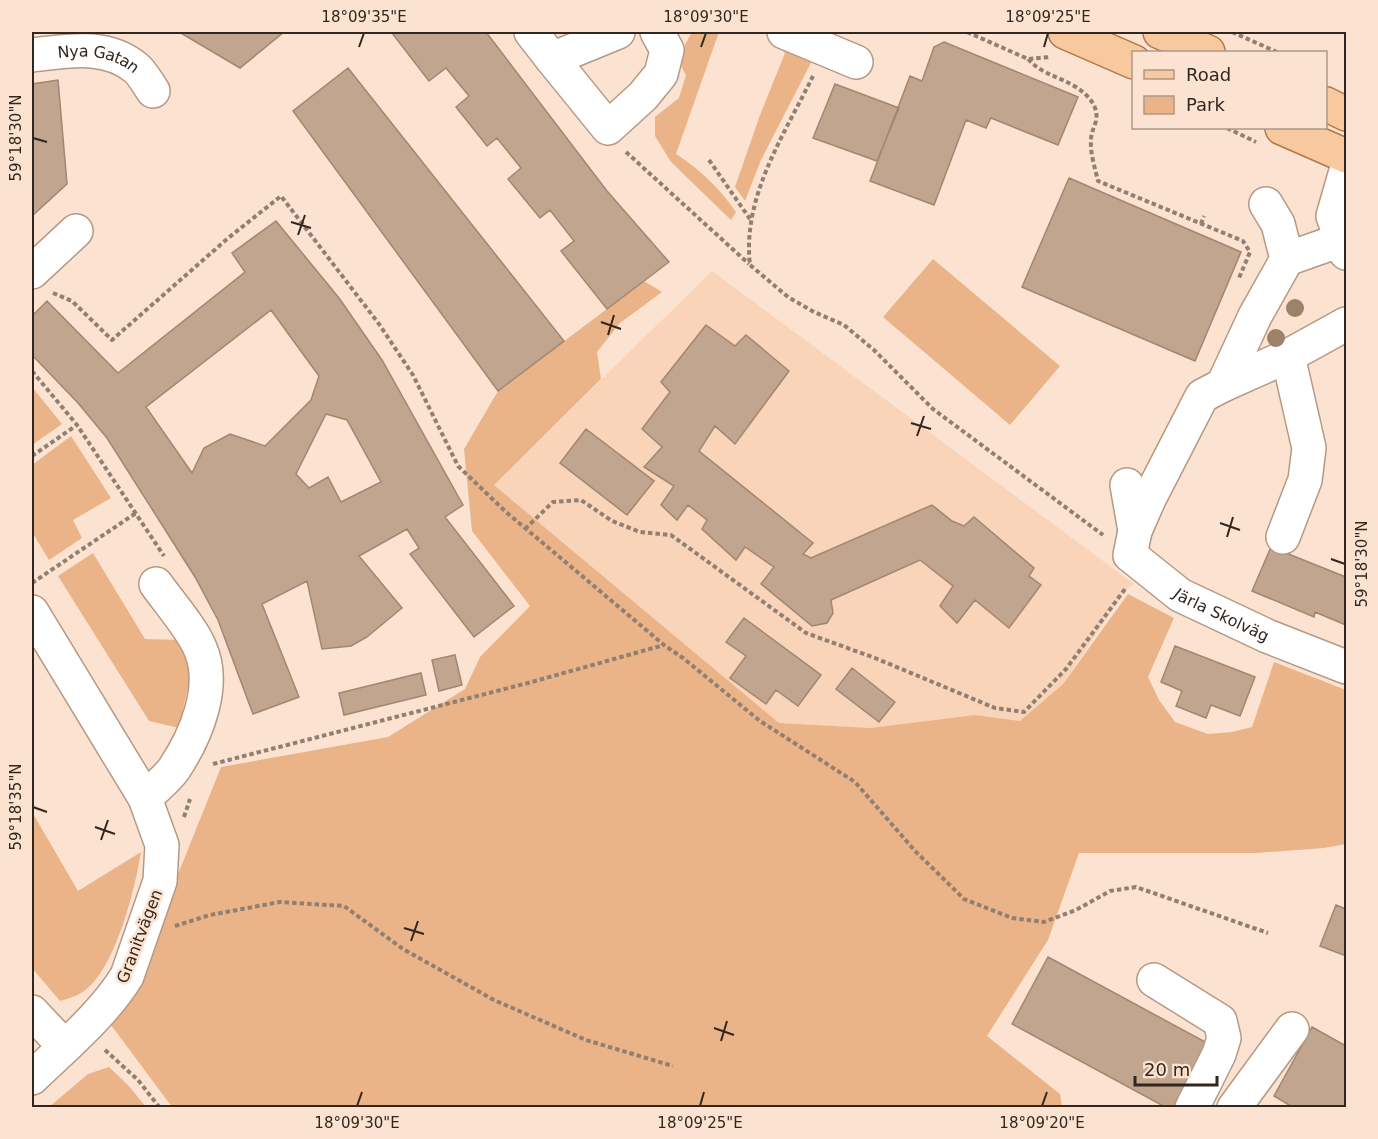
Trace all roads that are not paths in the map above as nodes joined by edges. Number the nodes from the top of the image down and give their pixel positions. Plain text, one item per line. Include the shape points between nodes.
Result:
1 (531, 32) edge
2 (618, 32) edge
3 (657, 32) edge
4 (784, 32) edge
5 (1065, 32) edge
6 (1160, 32) edge
7 (1206, 51) edge
8 (32, 55) edge
9 (552, 59) junction
10 (1132, 61) edge
11 (856, 62) dead end
12 (153, 91) dead end
13 (1327, 104) edge
14 (1347, 114) edge
15 (1284, 129) edge
16 (1347, 156) edge
17 (1347, 171) edge
18 (1266, 204) dead end
19 (76, 231) dead end
20 (1344, 246) edge
21 (1287, 259) junction
22 (38, 280) edge
23 (1347, 324) edge
24 (1288, 356) junction
25 (1223, 385) junction
26 (1127, 485) dead end
27 (1283, 537) dead end
28 (1132, 543) junction
29 (156, 584) dead end
30 (32, 612) edge
31 (1347, 667) edge
32 (145, 798) junction
33 (1154, 980) dead end
34 (32, 1012) edge
35 (1292, 1029) dead end
36 (64, 1046) junction
37 (32, 1078) edge
38 (1192, 1107) edge
39 (1234, 1107) edge

1 - 9 street
2 - 9 street
3 - 9 street via 667,50 661,74 608,129
4 - 11 street
5 - 10 main road
6 - 7 main road
8 - 12 street, Nya Gatan via 91,49 119,57 138,69
13 - 14 main road
15 - 16 main road
17 - 20 street via 1333,216
18 - 21 street via 1278,224
19 - 22 street
20 - 21 street
21 - 25 street
23 - 24 street
24 - 25 street
24 - 27 street via 1309,448 1305,480
25 - 28 street via 1202,396
26 - 28 street
28 - 31 street, Järla Skolväg via 1180,595 1267,636
29 - 32 street via 200,646 207,667 206,690 188,746 173,771
30 - 32 street, Granitvägen
32 - 36 street, Granitvägen via 162,845 160,881 127,976
33 - 38 street via 1220,1021 1224,1038 1219,1054
34 - 36 street
35 - 39 street
36 - 37 street, Granitvägen

